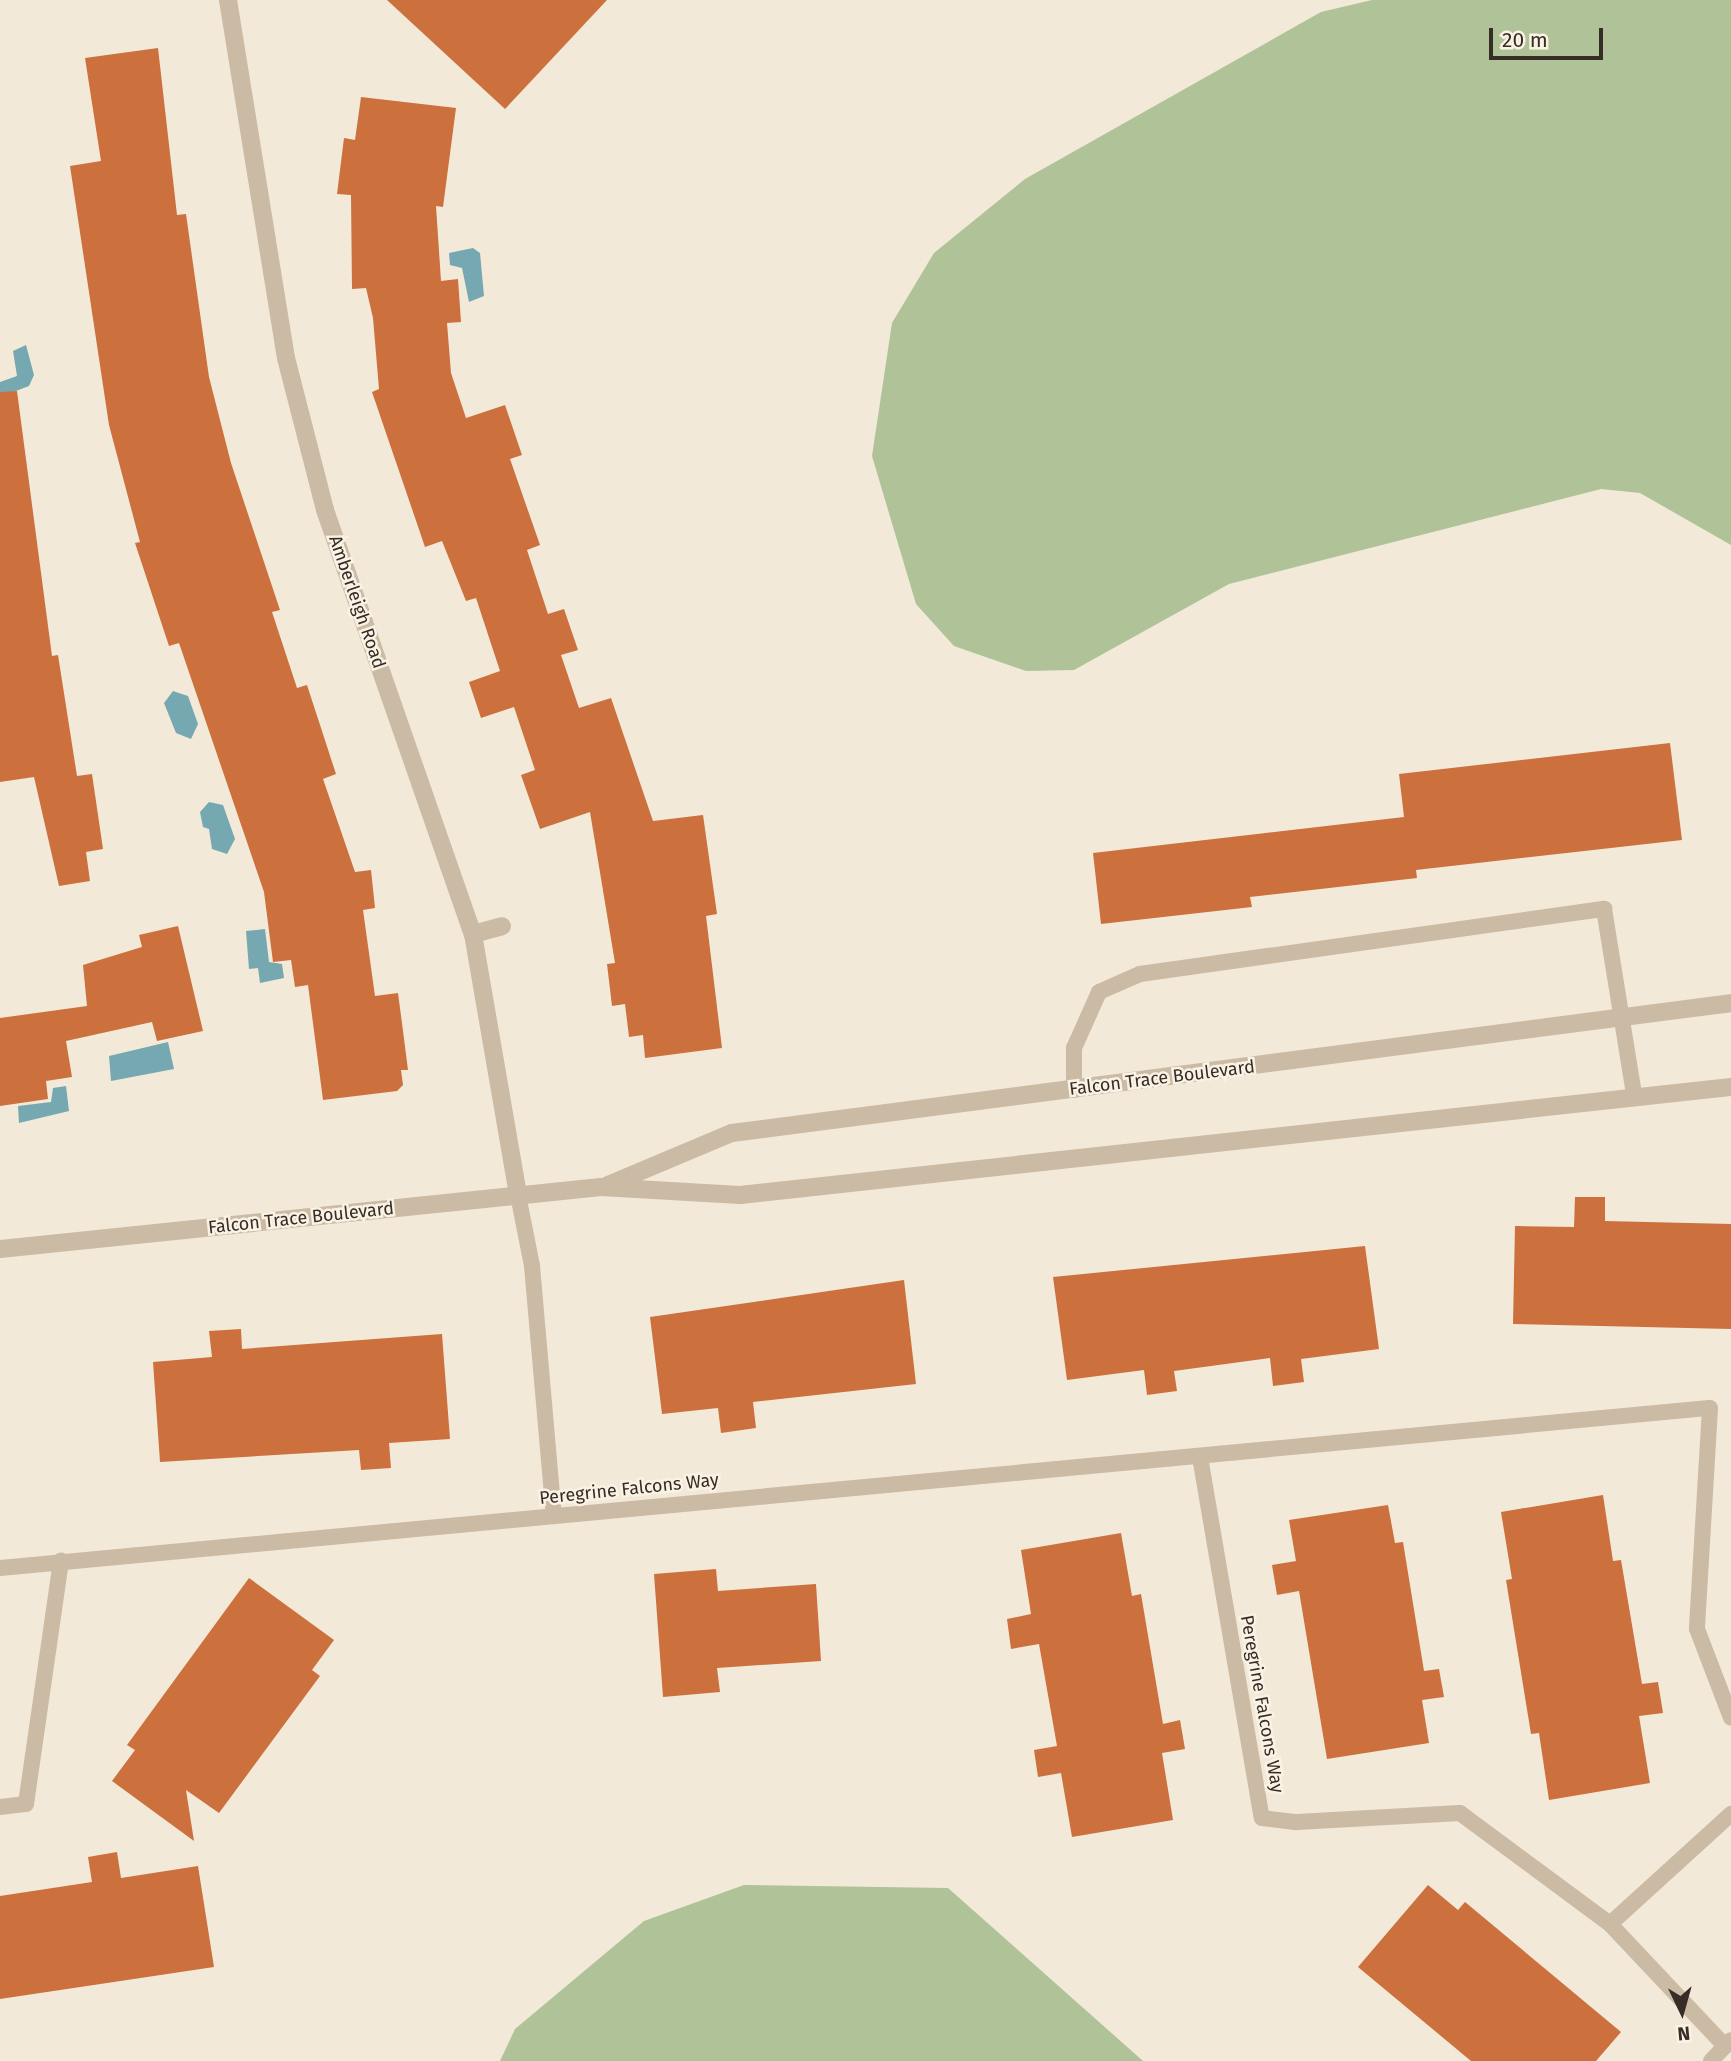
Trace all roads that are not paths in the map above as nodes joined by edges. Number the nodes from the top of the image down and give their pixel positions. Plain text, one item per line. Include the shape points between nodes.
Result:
1 (228, 0) edge
2 (502, 926) dead end
3 (473, 934) junction
4 (1731, 1003) edge
5 (1622, 1017) junction
6 (1731, 1087) edge
7 (1074, 1090) junction
8 (1634, 1095) junction
9 (601, 1187) junction
10 (518, 1195) junction
11 (0, 1249) edge
12 (1200, 1457) junction
13 (554, 1516) junction
14 (61, 1561) junction
15 (0, 1568) edge
16 (1731, 1718) edge
17 (0, 1807) edge
18 (1731, 1814) edge
19 (1610, 1924) junction
20 (1728, 2043) edge
21 (1711, 2061) edge

1 - 3 street, Amberleigh Road via 286,358 325,510
2 - 3 street
3 - 10 street, Amberleigh Road
4 - 5 street, Falcon Trace Boulevard
5 - 7 street, Falcon Trace Boulevard
5 - 7 lane via 1604,909 1140,974 1099,992 1074,1048
5 - 8 lane
6 - 8 street, Falcon Trace Boulevard
7 - 9 street, Falcon Trace Boulevard via 732,1133
8 - 9 street, Falcon Trace Boulevard via 740,1195
9 - 10 street, Falcon Trace Boulevard
10 - 11 street, Falcon Trace Boulevard
10 - 13 lane via 532,1266
12 - 13 lane, Peregrine Falcons Way
12 - 16 lane, Peregrine Falcons Way via 1710,1408 1697,1629
12 - 19 lane, Peregrine Falcons Way via 1262,1818 1297,1822 1460,1813
13 - 14 lane, Peregrine Falcons Way
14 - 15 lane, Peregrine Falcons Way
14 - 17 lane via 26,1804
18 - 19 lane
19 - 20 lane, Peregrine Falcons Way
20 - 21 lane

